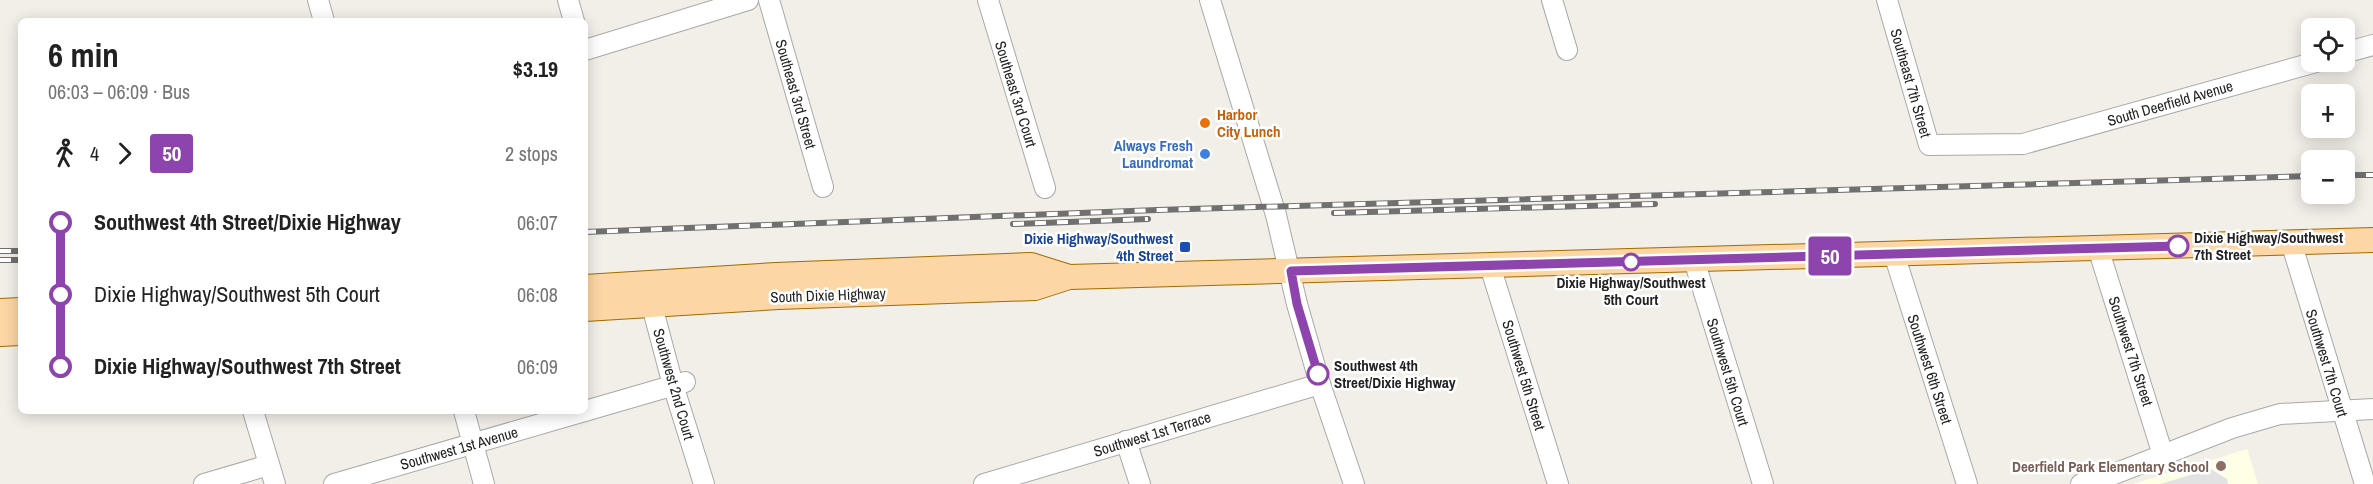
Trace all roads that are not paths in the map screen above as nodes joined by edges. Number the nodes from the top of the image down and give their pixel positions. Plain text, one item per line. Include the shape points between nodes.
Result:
1 (318, 0) edge
2 (568, 0) edge
3 (748, 0) edge
4 (769, 0) edge
5 (988, 0) edge
6 (1210, 0) edge
7 (1552, 0) edge
8 (1887, 0) edge
9 (323, 18) edge
10 (573, 18) edge
11 (2373, 45) edge
12 (588, 49) edge
13 (1567, 50) dead end
14 (2355, 51) edge
15 (2301, 66) edge
16 (2023, 144) joint
17 (823, 187) dead end
18 (1045, 188) dead end
19 (2373, 240) edge
20 (2291, 242) junction
21 (2098, 248) junction
22 (1894, 254) junction
23 (1694, 260) junction
24 (1490, 266) junction
25 (1291, 271) junction
26 (588, 287) edge
27 (648, 294) junction
28 (588, 308) edge
29 (18, 310) edge
30 (0, 311) edge
31 (18, 333) edge
32 (0, 334) edge
33 (679, 384) junction
34 (1320, 384) junction
35 (2373, 409) edge
36 (588, 410) edge
37 (2341, 410) junction
38 (254, 414) edge
39 (465, 414) edge
40 (575, 414) edge
41 (1126, 441) junction
42 (472, 444) junction
43 (2163, 455) junction
44 (269, 465) junction
45 (204, 484) edge
46 (275, 484) edge
47 (334, 484) edge
48 (484, 484) edge
49 (704, 484) edge
50 (984, 484) edge
51 (1140, 484) edge
52 (1353, 484) edge
53 (1558, 484) edge
54 (1763, 484) edge
55 (1967, 484) edge
56 (2081, 484) edge
57 (2365, 484) edge

1 - 9 street
2 - 10 street
3 - 12 street
4 - 17 street, Southeast 3rd Street
5 - 18 street, Southeast 3rd Court
6 - 25 street
7 - 13 street
8 - 16 street, Southeast 7th Street via 1929,145
11 - 14 street
15 - 16 street, South Deerfield Avenue
19 - 20 main road, South Dixie Highway
20 - 21 main road, South Dixie Highway
20 - 37 street, Southwest 7th Court
21 - 22 main road, South Dixie Highway
21 - 43 street, Southwest 7th Street
22 - 23 main road, South Dixie Highway
22 - 55 street, Southwest 6th Street
23 - 24 main road, South Dixie Highway
23 - 54 street, Southwest 5th Court
24 - 25 main road, South Dixie Highway
24 - 53 street, Southwest 5th Street
25 - 27 main road, South Dixie Highway via 1069,277 1030,266 776,275
25 - 34 street
26 - 27 main road, South Dixie Highway
27 - 28 main road, South Dixie Highway
27 - 33 street, Southwest 2nd Court
29 - 30 main road
31 - 32 main road
33 - 36 street, Southwest 1st Avenue
33 - 49 street, Southwest 2nd Court
34 - 41 street, Southwest 1st Terrace
34 - 52 street
35 - 37 street
37 - 43 street via 2280,414
37 - 57 street, Southwest 7th Court
38 - 44 street
39 - 42 street
40 - 42 street, Southwest 1st Avenue
41 - 50 street, Southwest 1st Terrace
41 - 51 street
42 - 47 street, Southwest 1st Avenue
42 - 48 street
43 - 56 street
44 - 45 street
44 - 46 street

